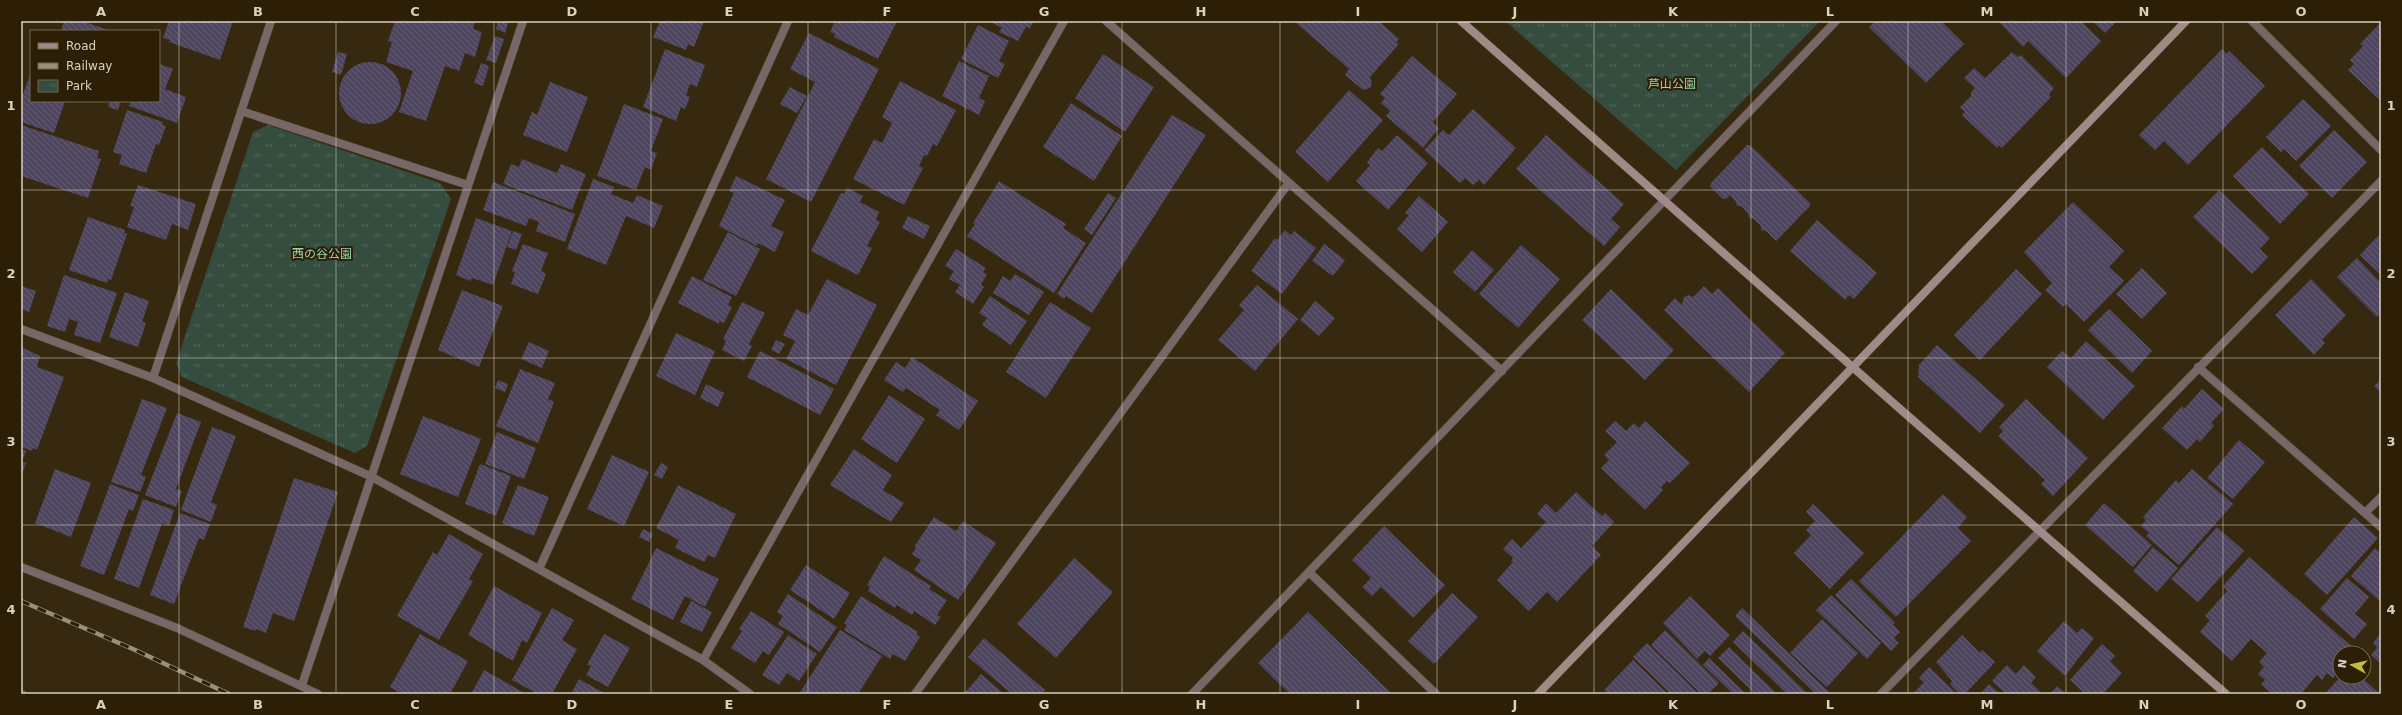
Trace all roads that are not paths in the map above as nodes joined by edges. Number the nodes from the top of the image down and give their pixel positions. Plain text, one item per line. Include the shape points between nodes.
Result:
1 (271, 21) edge
2 (523, 21) edge
3 (788, 21) edge
4 (1064, 21) edge
5 (1106, 21) edge
6 (1461, 21) edge
7 (1836, 21) edge
8 (2186, 21) edge
9 (2252, 21) edge
10 (241, 111) junction
11 (2381, 150) edge
12 (2381, 181) edge
13 (1288, 184) junction
14 (468, 185) junction
15 (1664, 200) junction
16 (21, 329) edge
17 (1854, 367) junction
18 (2198, 367) junction
19 (1502, 371) junction
20 (153, 378) junction
21 (372, 477) junction
22 (2381, 497) edge
23 (2365, 513) junction
24 (2381, 527) edge
25 (2039, 530) junction
26 (21, 567) edge
27 (539, 569) junction
28 (1310, 572) junction
29 (703, 660) junction
30 (302, 685) junction
31 (318, 694) edge
32 (750, 694) edge
33 (915, 694) edge
34 (1192, 694) edge
35 (1436, 694) edge
36 (1538, 694) edge
37 (1881, 694) edge
38 (2226, 694) edge

1 - 10 street
2 - 14 street
3 - 27 street
4 - 29 street
5 - 13 street
6 - 15 street
7 - 15 street
8 - 17 street
9 - 11 street
10 - 14 street
10 - 20 street
12 - 18 street
13 - 19 street
13 - 33 street
14 - 21 street
15 - 17 street
15 - 19 street
16 - 20 street
17 - 25 street
17 - 36 street
18 - 23 street
18 - 25 street
19 - 28 street
20 - 21 street
21 - 27 street
21 - 30 street
22 - 23 street
23 - 24 street
25 - 37 street
25 - 38 street
26 - 30 street via 178,628
27 - 29 street
28 - 34 street
28 - 35 street
29 - 32 street
30 - 31 street

